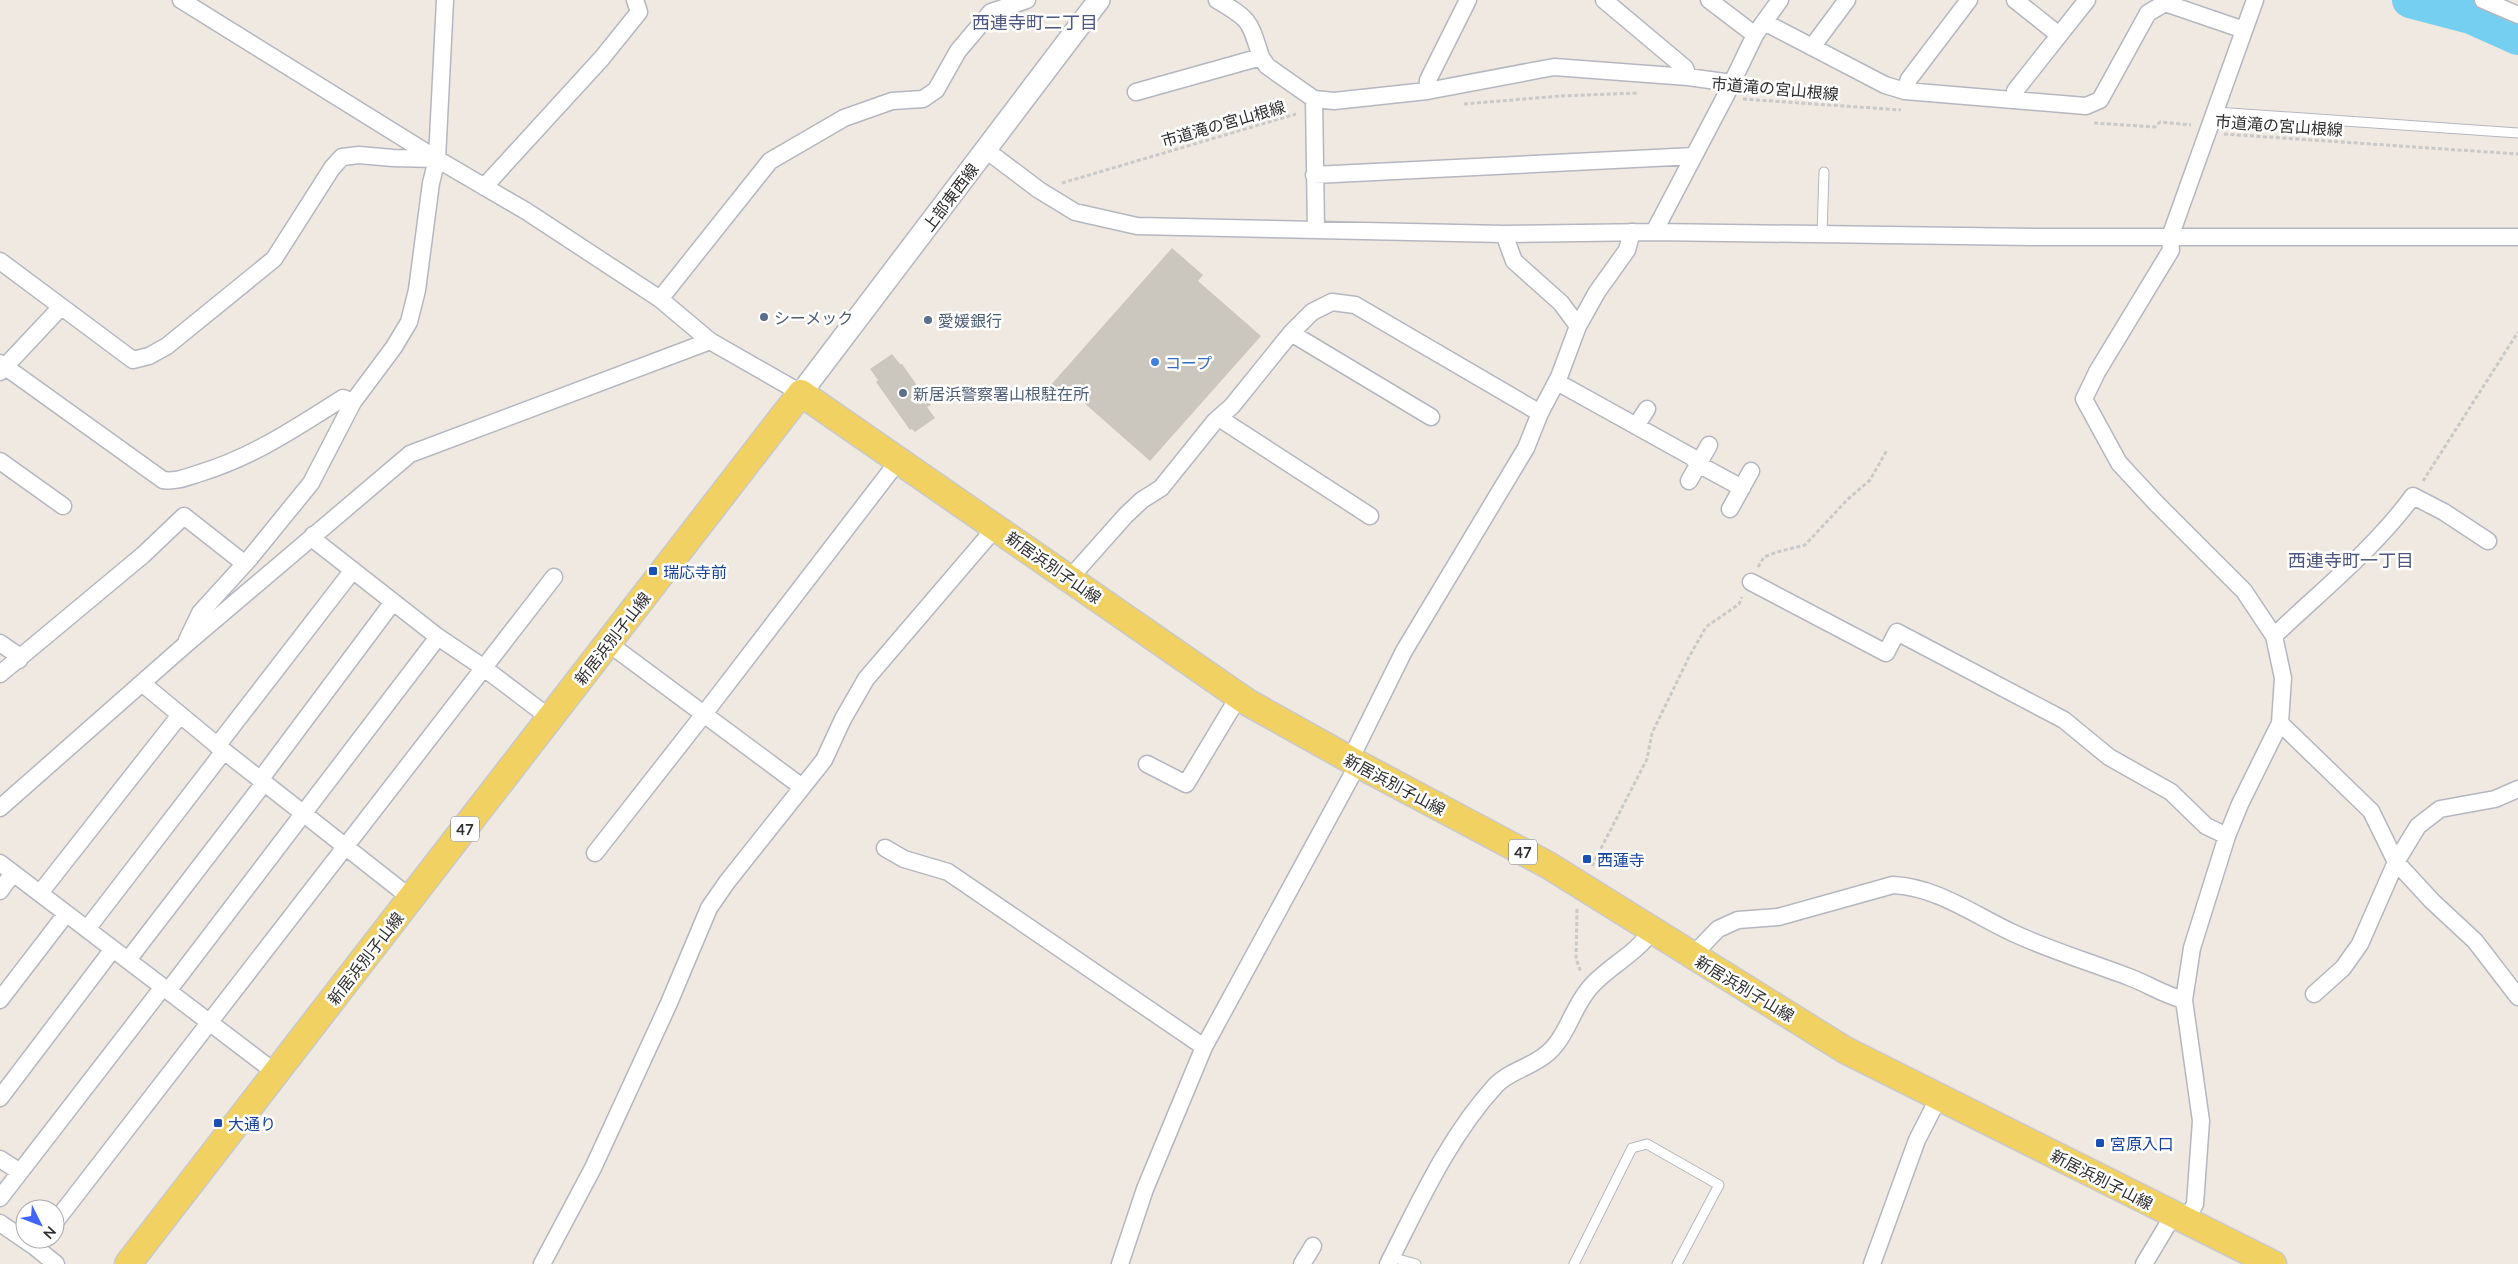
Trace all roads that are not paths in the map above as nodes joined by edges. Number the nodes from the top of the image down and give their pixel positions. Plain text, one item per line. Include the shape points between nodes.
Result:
1 (181, 0) edge
2 (445, 0) edge
3 (635, 0) edge
4 (1027, 0) edge
5 (1099, 0) edge
6 (1217, 0) edge
7 (1468, 0) edge
8 (1604, 0) edge
9 (1709, 0) edge
10 (1780, 0) edge
11 (1847, 0) edge
12 (1969, 0) edge
13 (2015, 0) edge
14 (2087, 0) edge
15 (2255, 0) edge
16 (2483, 0) edge
17 (2518, 15) edge
18 (1759, 29) junction
19 (2244, 30) junction
20 (2059, 35) junction
21 (1812, 47) junction
22 (1261, 57) junction
23 (1688, 76) junction
24 (1729, 89) junction
25 (1426, 90) junction
26 (1905, 91) junction
27 (1136, 92) dead end
28 (1314, 99) junction
29 (2014, 100) junction
30 (2216, 112) junction
31 (2518, 134) edge
32 (986, 150) junction
33 (1694, 156) junction
34 (436, 158) junction
35 (1824, 172) dead end
36 (1314, 175) junction
37 (484, 186) junction
38 (1316, 230) junction
39 (1632, 232) junction
40 (1654, 232) junction
41 (1504, 234) junction
42 (1822, 234) junction
43 (2170, 237) junction
44 (2518, 237) edge
45 (0, 261) edge
46 (660, 299) junction
47 (61, 307) junction
48 (1578, 326) junction
49 (1291, 333) junction
50 (710, 341) junction
51 (2, 367) edge
52 (1557, 382) junction
53 (801, 394) junction
54 (353, 402) junction
55 (1647, 409) dead end
56 (1540, 413) junction
57 (1431, 417) dead end
58 (1220, 418) junction
59 (1636, 426) junction
60 (1709, 445) dead end
61 (899, 460) junction
62 (0, 461) edge
63 (1698, 464) junction
64 (1751, 471) dead end
65 (1690, 481) dead end
66 (1742, 488) junction
67 (63, 506) dead end
68 (1730, 509) dead end
69 (1370, 516) dead end
70 (996, 527) junction
71 (313, 535) junction
72 (2488, 541) dead end
73 (245, 564) junction
74 (353, 570) junction
75 (554, 577) dead end
76 (1070, 578) junction
77 (1751, 582) road end
78 (393, 602) junction
79 (438, 636) junction
80 (2274, 636) junction
81 (0, 643) edge
82 (608, 643) junction
83 (185, 645) junction
84 (19, 660) junction
85 (484, 668) junction
86 (0, 674) edge
87 (143, 684) junction
88 (1239, 696) junction
89 (704, 714) junction
90 (180, 715) junction
91 (550, 718) junction
92 (2280, 724) junction
93 (220, 749) junction
94 (1354, 762) junction
95 (1147, 764) dead end
96 (262, 782) junction
97 (802, 787) junction
98 (2518, 789) edge
99 (0, 808) edge
100 (303, 814) junction
101 (2227, 836) junction
102 (346, 848) junction
103 (886, 848) dead end
104 (595, 853) dead end
105 (2396, 862) junction
106 (0, 863) edge
107 (13, 873) junction
108 (0, 890) edge
109 (40, 894) junction
110 (412, 898) junction
111 (66, 914) junction
112 (87, 929) junction
113 (1652, 931) junction
114 (113, 949) junction
115 (1692, 956) junction
116 (128, 960) junction
117 (165, 989) junction
118 (2314, 994) dead end
119 (2518, 997) edge
120 (0, 1000) edge
121 (2184, 1000) junction
122 (210, 1023) junction
123 (1204, 1047) junction
124 (276, 1073) junction
125 (1939, 1097) junction
126 (0, 1098) edge
127 (0, 1159) edge
128 (20, 1172) junction
129 (0, 1198) edge
130 (65, 1209) edge
131 (2180, 1218) junction
132 (0, 1223) edge
133 (15, 1231) edge
134 (1312, 1246) dead end
135 (43, 1249) edge
136 (1390, 1260) edge
137 (56, 1264) edge
138 (128, 1264) edge
139 (542, 1264) edge
140 (1120, 1264) edge
141 (1302, 1264) edge
142 (1416, 1264) edge
143 (1574, 1264) edge
144 (1677, 1264) edge
145 (1872, 1264) edge
146 (2144, 1264) edge
147 (2273, 1264) edge

1 - 34 street
2 - 34 street
3 - 37 street via 639,12 602,58
4 - 46 street via 991,12 958,51 936,90 923,99 892,101 844,118 770,161
5 - 32 street, 上部東西線
6 - 22 street via 1250,23
7 - 25 street
8 - 23 street via 1685,68
9 - 18 street
10 - 18 street
11 - 21 street
12 - 26 street via 1909,79
13 - 20 street
14 - 20 street
15 - 19 street
16 - 17 street
18 - 21 street
18 - 24 street
19 - 29 street via 2164,3 2148,13 2100,100 2086,106
19 - 30 street
20 - 29 street via 2015,90
21 - 26 street via 1885,85
22 - 27 street
22 - 28 street via 1267,66
23 - 24 street
23 - 25 street via 1554,67
24 - 33 street
25 - 28 street via 1334,101
26 - 29 street
28 - 36 street
30 - 31 lane
30 - 43 street
32 - 38 street via 1039,190 1075,212 1138,226
32 - 53 street, 上部東西線
33 - 36 street
33 - 40 street
34 - 37 street
34 - 47 street via 342,157 274,259 167,346 149,356 133,360
34 - 54 street via 417,290 409,322
35 - 42 lane
36 - 38 street
37 - 46 street
38 - 41 street
39 - 40 street
39 - 41 street
39 - 48 street via 1627,250
40 - 42 street
41 - 48 street via 1514,261 1561,303
42 - 43 street
43 - 44 street
43 - 80 street via 2171,250 2164,266 2096,372 2084,398 2119,463 2244,591
45 - 47 street
46 - 50 street
47 - 51 street
48 - 52 street
49 - 56 street via 1312,312 1332,302 1355,305
49 - 57 street
49 - 58 street
50 - 53 street
50 - 71 street via 410,454
51 - 54 street via 163,480 173,481 230,464 271,444 343,398
52 - 56 street
52 - 59 street
53 - 61 main road, 新居浜別子山線 / 47
53 - 82 main road, 新居浜別子山線 / 47
54 - 73 street via 311,483
55 - 59 street
56 - 94 street via 1526,448 1404,651
58 - 69 street
58 - 76 street via 1161,488 1126,515
59 - 63 street via 1692,457
60 - 63 street
61 - 70 main road, 新居浜別子山線 / 47
61 - 89 street
62 - 67 street
63 - 65 street
63 - 66 street
64 - 66 street
66 - 68 street
70 - 76 main road, 新居浜別子山線 / 47
70 - 97 street via 866,679 824,760
71 - 74 street via 318,543
71 - 83 street
72 - 80 street via 2413,496 2388,528
73 - 83 street via 200,613
73 - 84 street via 184,516
74 - 78 street
74 - 93 street
75 - 85 street
76 - 88 main road, 新居浜別子山線 / 47
77 - 101 street via 1886,653 1897,632 2064,720 2109,757 2171,792 2206,826
78 - 79 street
78 - 96 street
79 - 85 street
79 - 100 street
80 - 92 street via 2283,678
81 - 84 street
82 - 89 street
82 - 91 main road, 新居浜別子山線 / 47
83 - 87 street
84 - 86 street
85 - 91 street
85 - 102 street
87 - 90 street
87 - 99 street
88 - 94 main road, 新居浜別子山線 / 47
88 - 95 street via 1186,784
89 - 97 street
89 - 104 street
90 - 93 street
90 - 109 street
91 - 110 main road, 新居浜別子山線 / 47
92 - 101 street
92 - 105 street via 2371,811
93 - 96 street
93 - 112 street
94 - 113 main road, 新居浜別子山線 / 47 via 1548,865
94 - 123 street
96 - 100 street
96 - 116 street
97 - 139 street via 709,908 593,1168
98 - 105 street via 2495,798 2440,809 2418,826
100 - 102 street
100 - 117 street
101 - 121 street via 2192,948
102 - 110 street
102 - 122 street
103 - 123 street via 904,858 948,872
105 - 118 street via 2360,944 2344,968
105 - 119 street via 2475,941
106 - 107 street
107 - 108 street
107 - 109 street
109 - 111 street
110 - 124 main road, 新居浜別子山線 / 47
111 - 112 street
111 - 120 street
112 - 114 street
113 - 115 main road, 新居浜別子山線 / 47
113 - 136 street via 1642,945 1589,988 1560,1040 1544,1056 1497,1083 1469,1117 1420,1199
114 - 116 street
114 - 126 street
115 - 121 street via 1718,929 1738,920 1778,917 1893,884 1913,886 1945,898 2013,933
115 - 125 main road, 新居浜別子山線 / 47 via 1846,1050
116 - 117 street
117 - 122 street
117 - 128 street
121 - 131 street via 2201,1121 2195,1204
122 - 124 street
122 - 130 street
123 - 140 street via 1145,1189
124 - 138 main road, 新居浜別子山線 / 47
125 - 131 main road, 新居浜別子山線 / 47
125 - 145 street via 1917,1140
127 - 128 street
128 - 129 street
131 - 146 street
131 - 147 main road, 新居浜別子山線 / 47
132 - 133 street
134 - 141 street
135 - 137 street
136 - 142 lane
143 - 144 lane via 1632,1148 1647,1144 1719,1185

